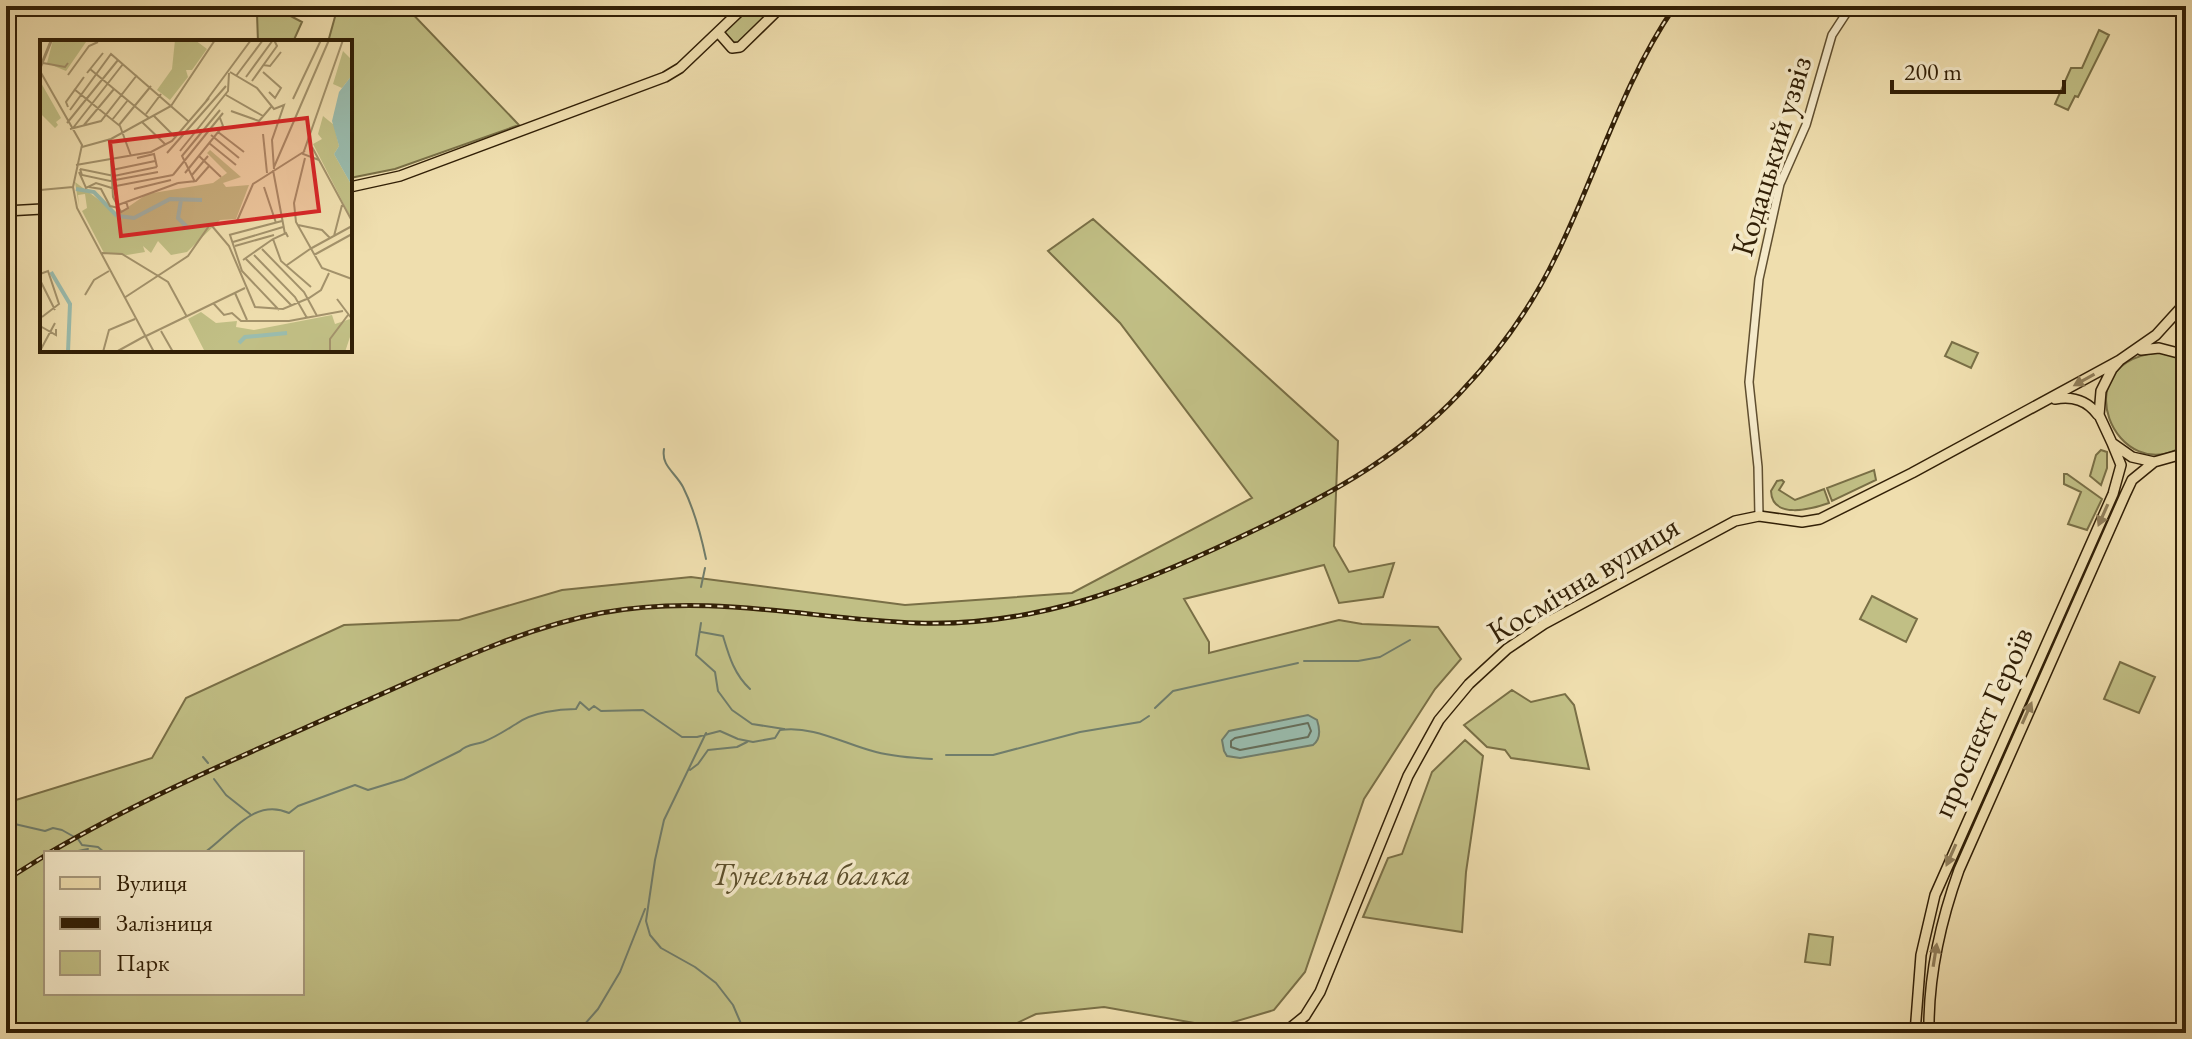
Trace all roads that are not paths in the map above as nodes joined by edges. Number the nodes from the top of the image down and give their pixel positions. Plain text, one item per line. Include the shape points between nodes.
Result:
1 (745, 6) edge
2 (782, 6) edge
3 (1851, 6) edge
4 (718, 32) junction
5 (352, 187) edge
6 (40, 209) edge
7 (6, 211) edge
8 (2186, 302) edge
9 (2133, 352) junction
10 (2185, 355) edge
11 (2120, 360) junction
12 (2048, 400) junction
13 (2099, 415) junction
14 (2112, 443) junction
15 (2184, 452) edge
16 (2154, 462) junction
17 (1759, 516) junction
18 (2031, 674) junction
19 (2042, 679) junction
20 (1058, 1033) edge
21 (1073, 1033) edge
22 (1284, 1033) edge
23 (1915, 1033) edge
24 (1929, 1033) edge

1 - 4 main road
2 - 4 main road via 746,42 732,48
3 - 17 street, Кодацький узвіз via 1832,35 1806,125 1780,184 1761,267 1749,382
4 - 5 main road via 665,77 394,179
6 - 7 main road
8 - 9 main road, Космічна вулиця
9 - 10 main road via 2159,348
9 - 11 main road, Космічна вулиця
11 -> 12 main road, Космічна вулиця
11 - 13 main road via 2101,391
12 - 13 main road via 2082,401
12 - 17 main road, Космічна вулиця via 1820,519
13 - 14 main road, проспект Героїв
14 - 16 main road via 2132,457
14 -> 18 main road, проспект Героїв via 2119,454 2119,478
15 - 16 main road
16 - 19 main road, проспект Героїв via 2132,480
17 - 22 main road, Космічна вулиця via 1723,527 1553,619 1507,649 1469,684 1439,720 1408,776 1316,1000
18 - 19 main road
18 -> 23 main road, проспект Героїв via 1935,895 1921,955
24 -> 19 main road, проспект Героїв via 1931,981 1944,911
20 - 21 main road

